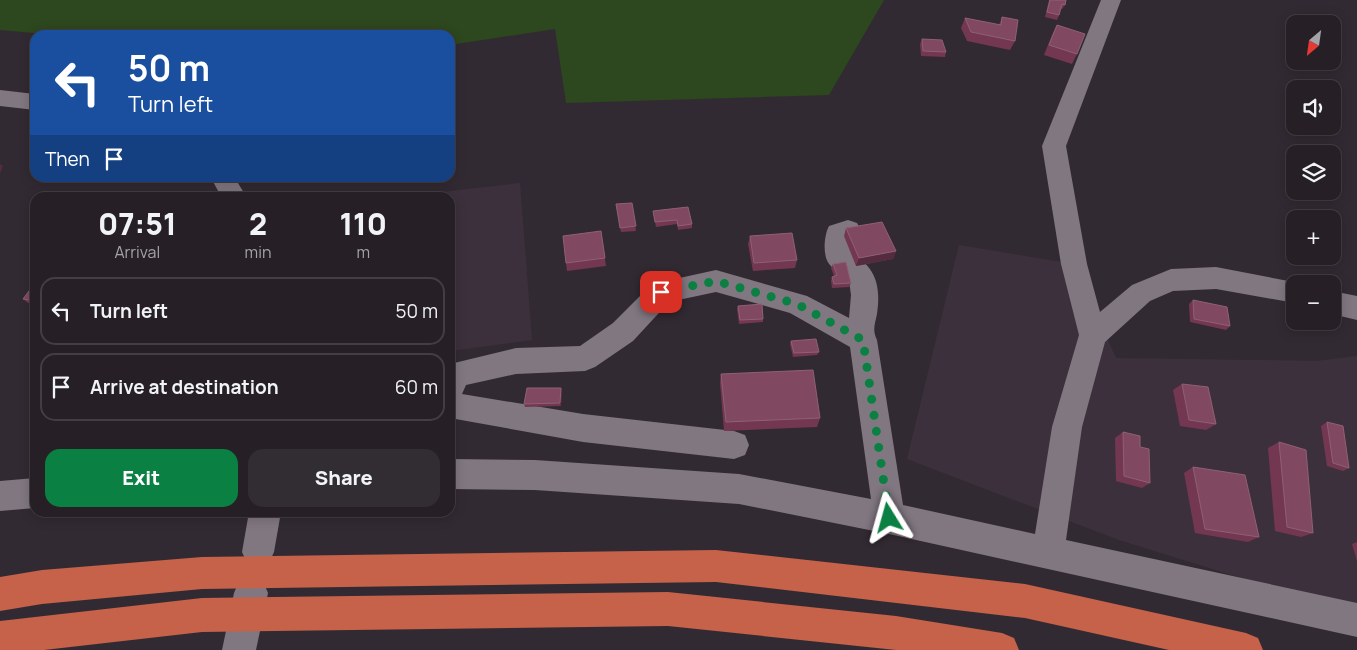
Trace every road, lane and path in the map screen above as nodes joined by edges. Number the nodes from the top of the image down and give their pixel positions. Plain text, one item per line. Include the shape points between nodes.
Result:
1 (1111, 0) edge
2 (0, 98) edge
3 (30, 101) edge
4 (848, 230) edge
5 (1286, 290) edge
6 (1341, 304) edge
7 (1357, 308) edge
8 (1093, 335) junction
9 (858, 338) junction
10 (455, 378) edge
11 (455, 406) edge
12 (734, 445) dead end
13 (455, 474) edge
14 (30, 493) edge
15 (0, 496) edge
16 (264, 517) edge
17 (889, 518) junction
18 (258, 552) dead end
19 (1048, 552) junction
20 (251, 593) dead end
21 (0, 594) edge
22 (1357, 620) edge
23 (0, 638) edge
24 (239, 650) edge
25 (1002, 650) edge
26 (1246, 650) edge

1 - 8 street via 1054,146 1074,264
2 - 3 street
4 - 9 street via 838,233 839,258 864,282 864,311
5 - 8 street via 1216,278 1171,280 1141,293
6 - 7 street
8 - 19 street via 1067,427
9 - 10 street via 797,304 716,281 661,292 623,332 585,358 516,361 457,374
9 - 17 street via 863,340 876,424 888,468
11 - 12 street via 583,428
13 - 17 street via 535,475 739,489
14 - 15 street
16 - 18 street
17 - 19 street
19 - 22 street
20 - 24 street
21 - 26 highway via 42,587 202,573 716,566 1025,601
23 - 25 highway via 202,615 668,608 896,633

